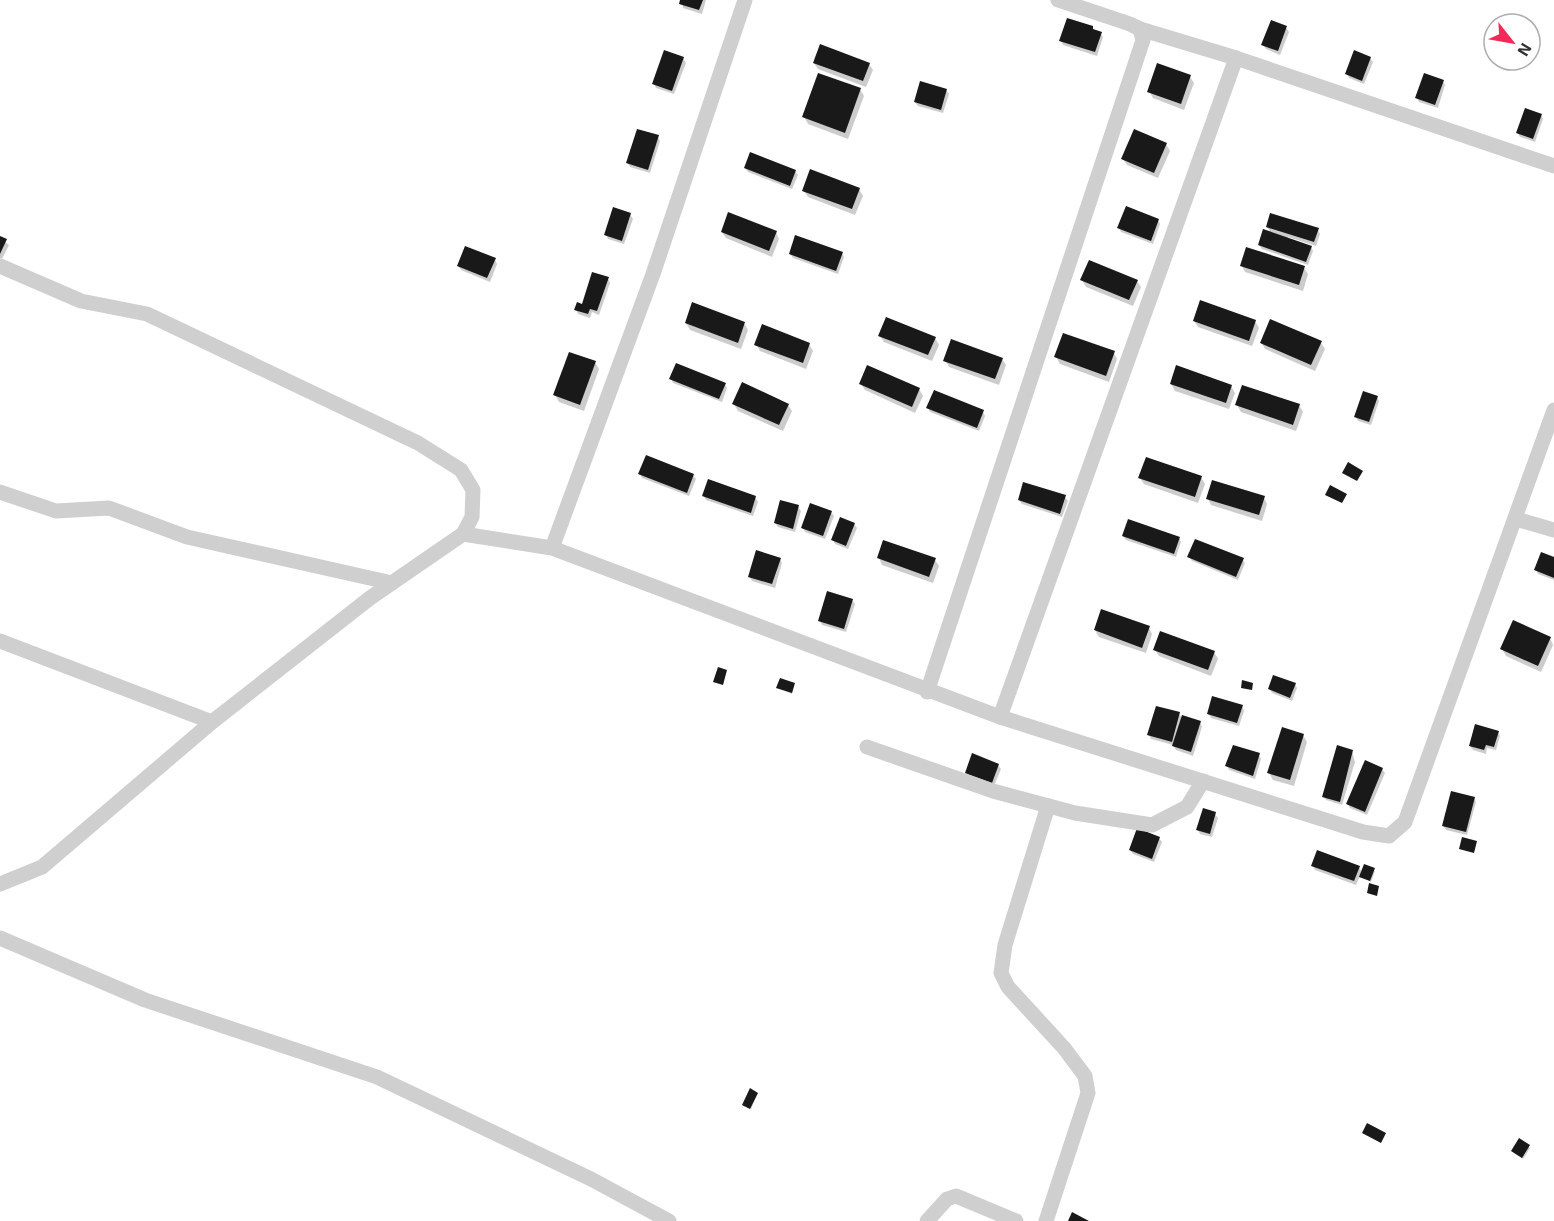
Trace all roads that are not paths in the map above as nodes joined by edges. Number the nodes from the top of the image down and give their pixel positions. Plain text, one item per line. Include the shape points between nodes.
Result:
1 (745, 0) edge
2 (1058, 0) edge
3 (1140, 29) junction
4 (1236, 58) junction
5 (1554, 166) edge
6 (0, 266) edge
7 (1554, 410) edge
8 (0, 492) edge
9 (1516, 519) junction
10 (1554, 530) edge
11 (464, 534) junction
12 (552, 548) junction
13 (392, 583) junction
14 (0, 641) edge
15 (927, 692) junction
16 (1000, 717) junction
17 (212, 722) junction
18 (867, 747) dead end
19 (1203, 781) junction
20 (1048, 806) junction
21 (0, 884) edge
22 (0, 938) edge
23 (669, 1221) edge
24 (927, 1221) edge
25 (1016, 1221) edge
26 (1046, 1221) edge

1 - 12 street via 653,274
2 - 3 street
3 - 4 street
3 - 15 street via 1143,40
4 - 5 street
4 - 16 street
6 - 11 street via 81,301 147,314 418,443 461,470 473,490 472,517
7 - 9 street
8 - 13 street via 56,512 110,508 197,540
9 - 10 street
9 - 19 street via 1405,822 1389,836 1363,832
11 - 12 street
11 - 13 street
12 - 15 street
13 - 17 street
14 - 17 street
15 - 16 street
16 - 19 street
17 - 21 street via 42,867
18 - 20 street
19 - 20 street via 1187,807 1152,825
20 - 26 street via 1005,945 1001,973 1008,987 1085,1076 1088,1093
22 - 23 street via 145,1000 377,1077 591,1179
24 - 25 street via 947,1199 956,1196

